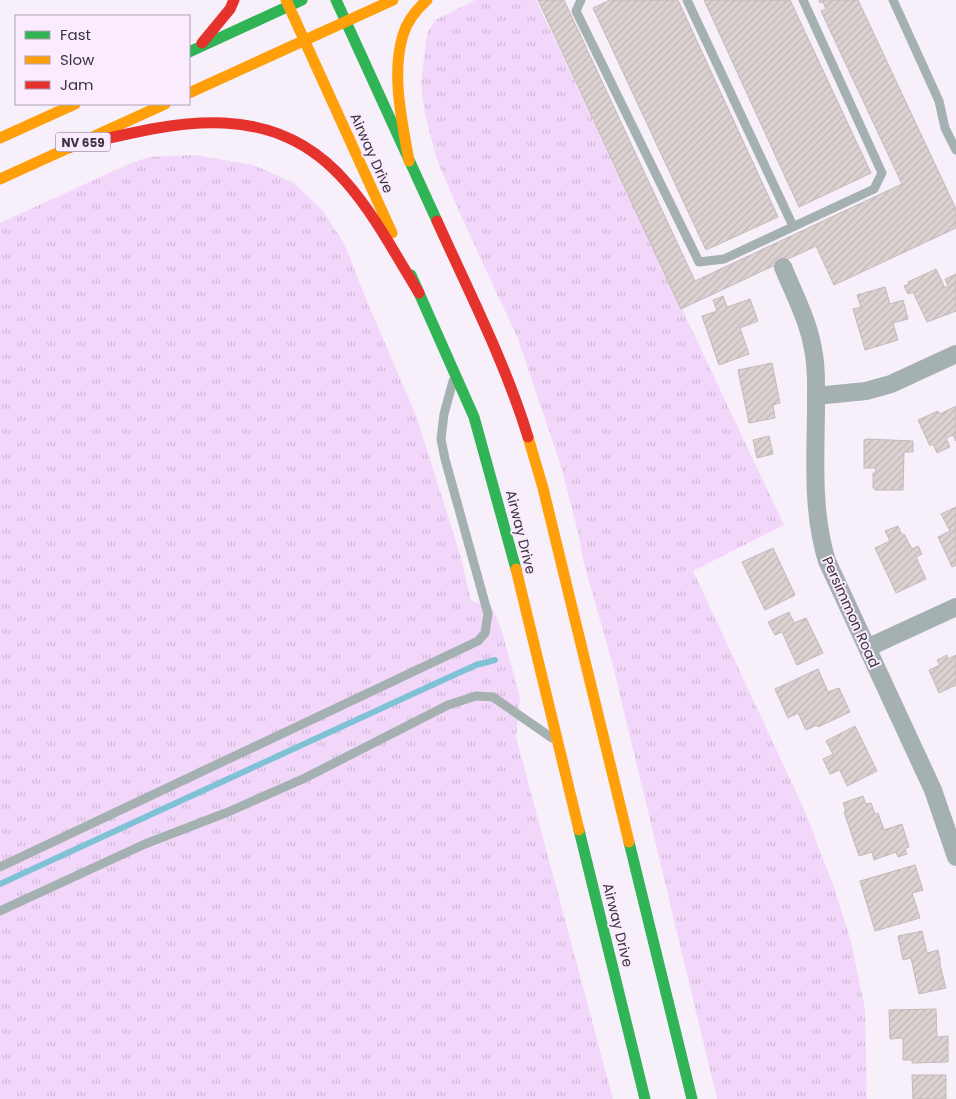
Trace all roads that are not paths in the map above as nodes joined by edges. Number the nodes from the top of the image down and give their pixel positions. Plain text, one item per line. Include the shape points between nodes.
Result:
1 (234, 0) edge
2 (302, 0) edge
3 (336, 0) edge
4 (393, 0) edge
5 (427, 0) edge
6 (581, 0) edge
7 (687, 0) edge
8 (803, 0) edge
9 (893, 0) edge
10 (288, 3) edge
11 (345, 22) junction
12 (304, 40) junction
13 (194, 49) edge
14 (190, 93) edge
15 (73, 105) edge
16 (163, 105) edge
17 (0, 138) edge
18 (72, 147) junction
19 (956, 150) edge
20 (409, 161) junction
21 (0, 179) edge
22 (793, 226) junction
23 (782, 267) dead end
24 (419, 293) junction
25 (956, 354) edge
26 (455, 372) junction
27 (816, 396) junction
28 (956, 607) edge
29 (867, 648) junction
30 (557, 742) junction
31 (956, 857) edge
32 (0, 867) edge
33 (0, 911) edge
34 (645, 1099) edge
35 (692, 1099) edge

1 - 13 main road via 219,23
2 - 10 main road
3 - 11 main road
4 - 11 main road
5 - 20 main road via 411,18 400,52 402,123
6 - 22 lane via 576,11 699,262 724,259
7 - 22 lane
8 - 22 lane via 882,173 874,189
9 - 19 lane via 939,101 945,128
10 - 12 main road, Airway Drive
10 - 13 main road
11 - 12 main road
11 - 20 main road
12 - 14 main road
12 - 24 main road, Airway Drive
15 - 17 main road, NV 659
16 - 18 main road, NV 659
18 - 21 main road, NV 659
18 - 24 main road via 188,123 221,121 278,132 303,144 345,181
20 - 35 main road via 502,365 531,445
23 - 27 street, Persimmon Road via 806,319 814,349
24 - 26 main road, Airway Drive
25 - 27 street via 866,392
26 - 30 main road, Airway Drive via 474,417 487,462
26 - 32 lane via 441,438 488,614 485,633 478,641
27 - 29 street, Persimmon Road via 816,510 821,543
28 - 29 street
29 - 31 street, Persimmon Road via 933,790
30 - 33 lane via 493,697 476,696 448,706 305,778 145,844
30 - 34 main road, Airway Drive

